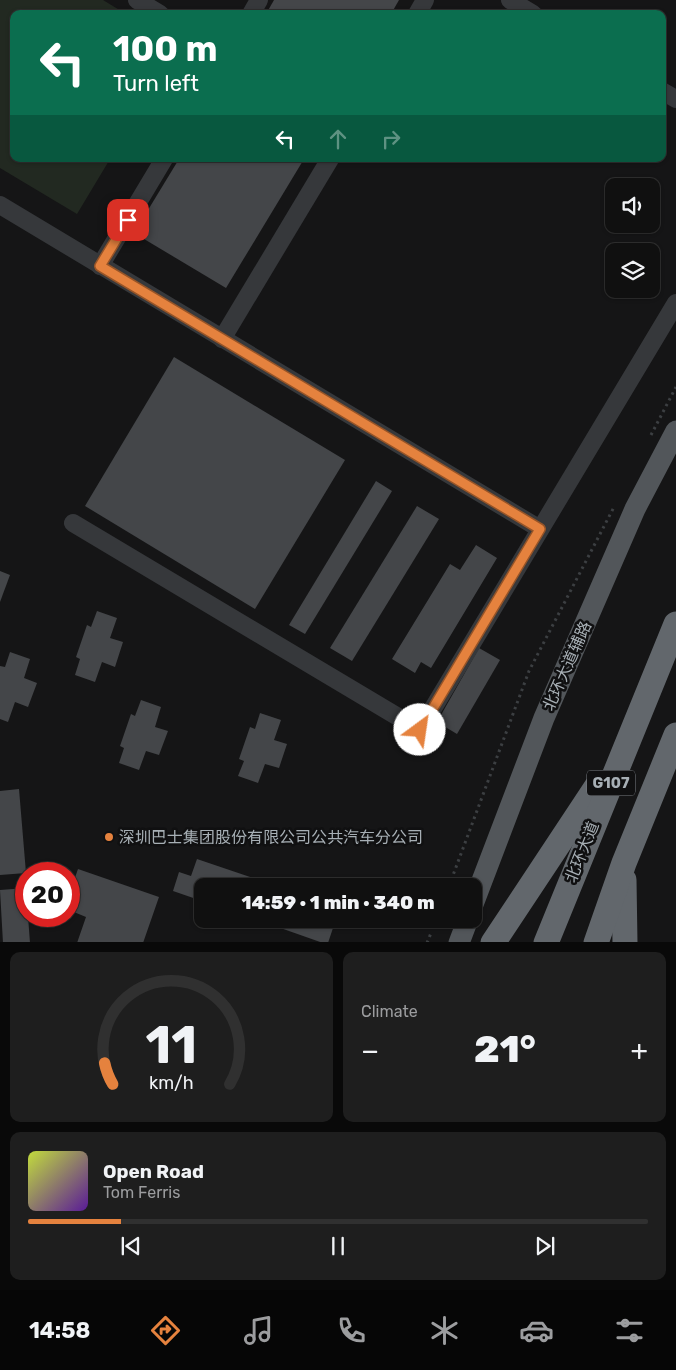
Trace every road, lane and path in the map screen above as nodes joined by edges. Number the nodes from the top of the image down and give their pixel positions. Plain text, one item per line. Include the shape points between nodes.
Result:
1 (137, 0) edge
2 (510, 0) edge
3 (153, 10) edge
4 (527, 10) edge
5 (162, 162) edge
6 (328, 162) edge
7 (0, 205) edge
8 (100, 266) junction
9 (676, 303) edge
10 (222, 339) junction
11 (676, 387) edge
12 (676, 431) edge
13 (648, 440) dead end
14 (616, 502) dead end
15 (73, 523) dead end
16 (540, 529) junction
17 (676, 624) edge
18 (631, 733) junction
19 (676, 735) edge
20 (676, 774) edge
21 (644, 812) junction
22 (624, 863) junction
23 (452, 878) edge
24 (482, 881) edge
25 (464, 928) edge
26 (431, 933) dead end
27 (427, 942) edge
28 (459, 942) edge
29 (493, 942) edge
30 (546, 942) edge
31 (596, 942) edge
32 (624, 942) edge

1 - 3 lane
2 - 4 lane
5 - 8 lane
6 - 10 lane
7 - 8 lane
8 - 10 lane
9 - 16 lane
10 - 16 lane
11 - 13 path
12 - 24 main road, 北环大道辅路 via 635,509 544,718
14 - 23 path via 530,671
15 - 16 lane via 420,730
17 - 18 highway, 北环大道 / G107
18 - 29 highway
18 - 30 highway, 北环大道 / G107
19 - 21 highway, G107
20 - 21 highway
21 - 22 highway, G107
22 - 31 highway, G107
22 - 32 highway
25 - 28 main road
26 - 27 path

